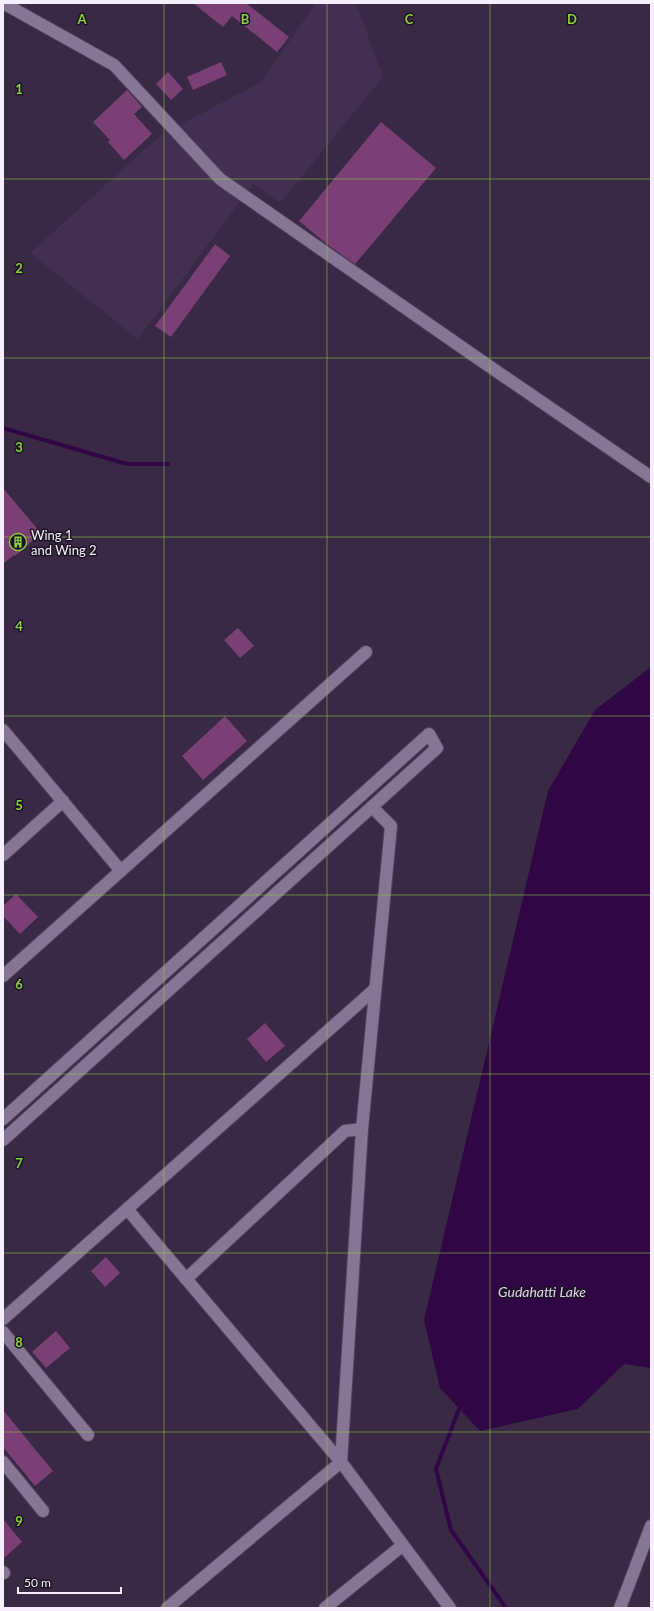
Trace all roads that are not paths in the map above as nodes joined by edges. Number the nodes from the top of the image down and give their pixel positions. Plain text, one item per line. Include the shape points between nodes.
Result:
1 (3, 3) edge
2 (651, 477) edge
3 (366, 652) dead end
4 (3, 730) edge
5 (63, 801) junction
6 (372, 807) junction
7 (3, 855) edge
8 (121, 870) junction
9 (3, 976) edge
10 (375, 989) junction
11 (3, 1118) edge
12 (362, 1129) junction
13 (3, 1140) edge
14 (127, 1209) junction
15 (186, 1279) junction
16 (3, 1320) edge
17 (3, 1332) edge
18 (88, 1435) dead end
19 (3, 1462) edge
20 (341, 1462) junction
21 (43, 1510) dead end
22 (651, 1526) edge
23 (403, 1545) junction
24 (444, 1606) edge
25 (167, 1608) edge
26 (325, 1608) edge
27 (620, 1608) edge

1 - 2 street via 114,65 220,179
3 - 8 street
4 - 5 street
5 - 7 street
5 - 8 street
6 - 10 street via 391,826
6 - 11 street via 437,748 429,734
6 - 13 street
8 - 9 street
10 - 12 street
10 - 14 street
12 - 15 street via 345,1131
12 - 20 street
14 - 15 street
14 - 16 street
15 - 20 street
17 - 18 street
19 - 21 street
20 - 23 street
20 - 25 street
22 - 27 street
23 - 24 street
23 - 26 street

